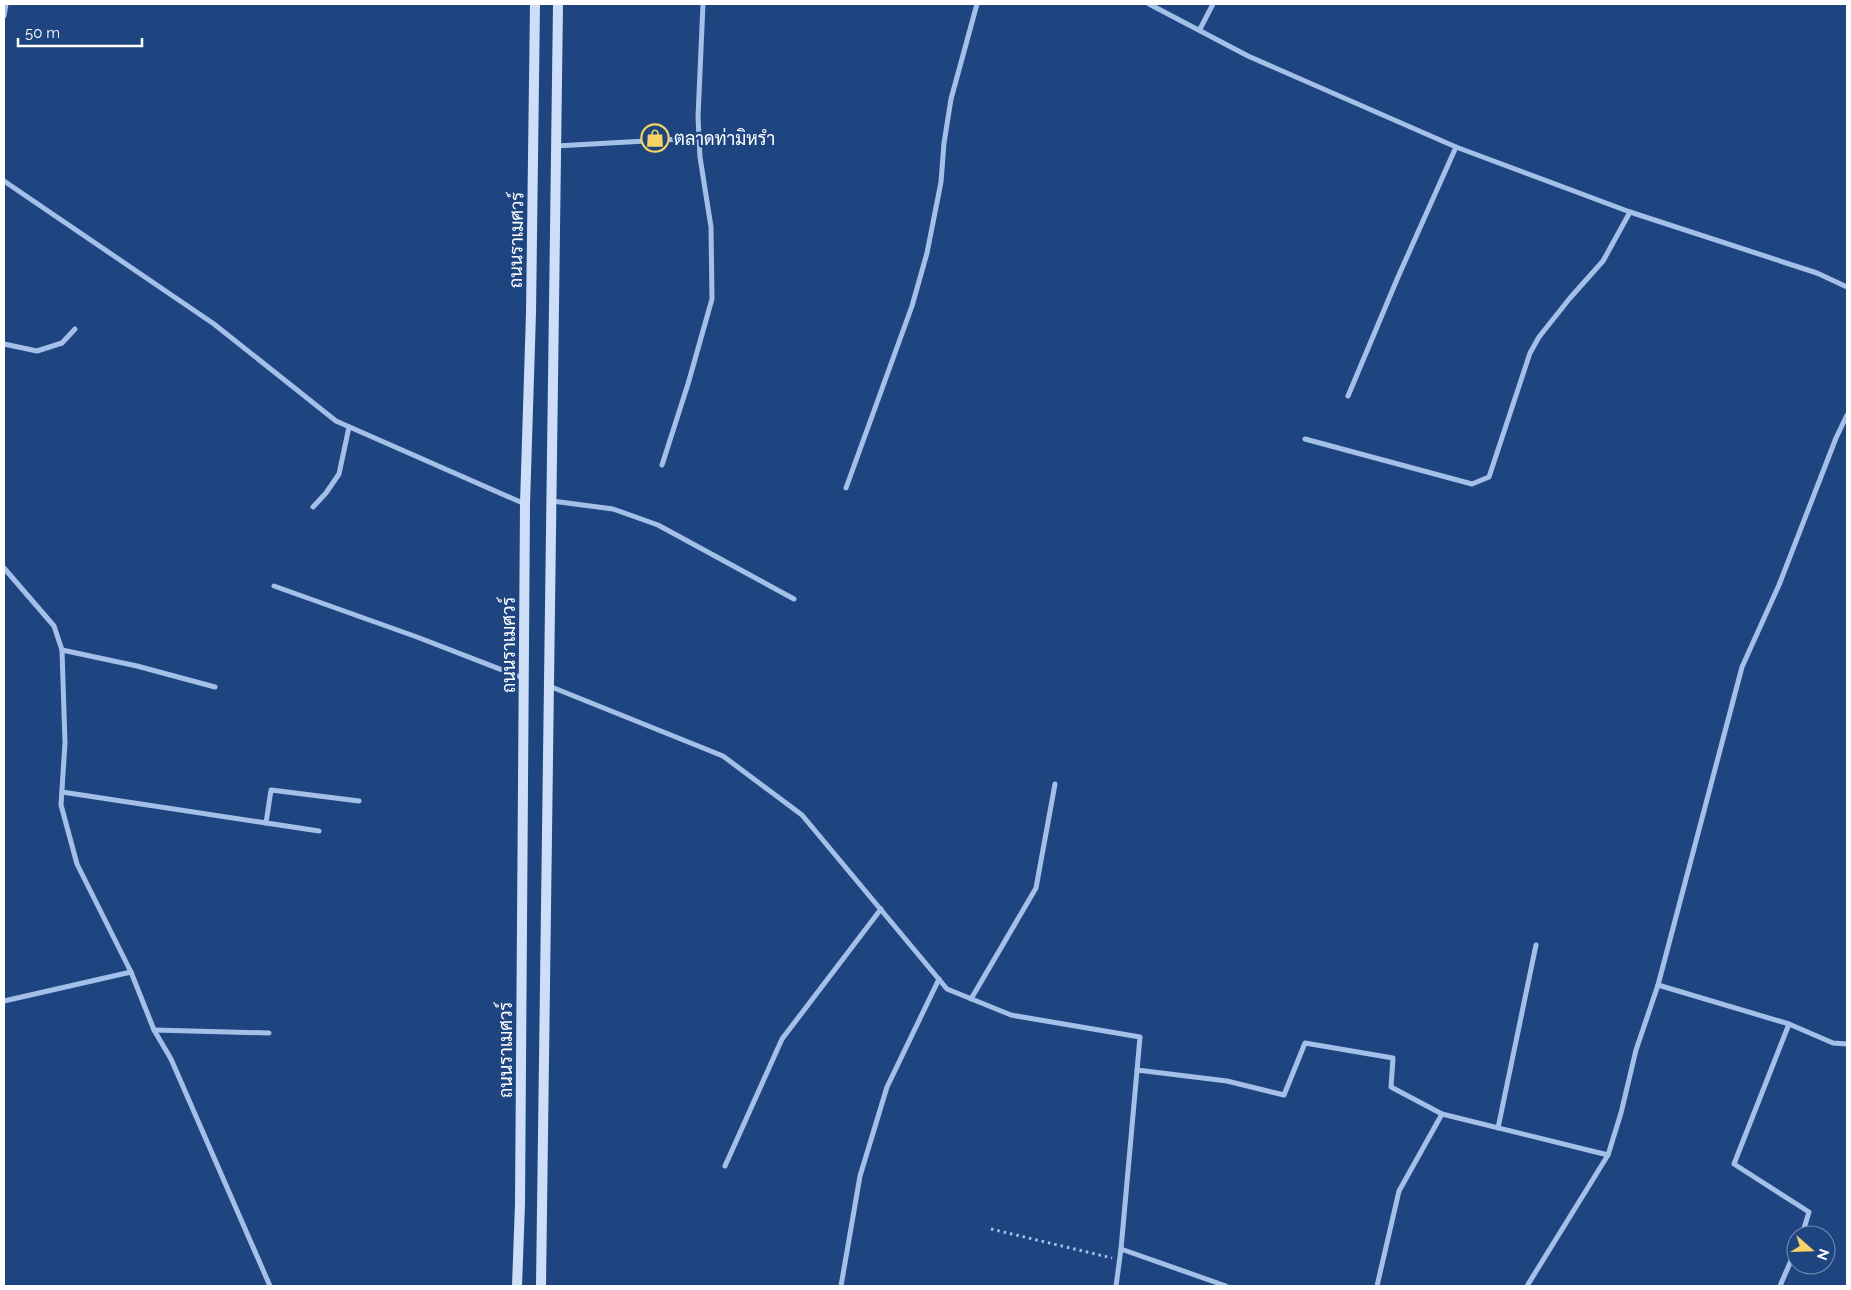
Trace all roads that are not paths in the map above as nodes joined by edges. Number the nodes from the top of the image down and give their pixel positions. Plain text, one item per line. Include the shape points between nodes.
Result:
1 (6, 4) edge
2 (535, 4) edge
3 (558, 4) edge
4 (703, 4) edge
5 (976, 4) edge
6 (1149, 4) edge
7 (1213, 4) edge
8 (4, 16) edge
9 (1200, 29) junction
10 (699, 138) junction
11 (556, 146) junction
12 (1456, 147) junction
13 (4, 181) edge
14 (1630, 212) junction
15 (1847, 287) edge
16 (75, 329) dead end
17 (4, 344) edge
18 (1348, 396) dead end
19 (1847, 415) edge
20 (349, 427) junction
21 (1305, 439) dead end
22 (662, 465) dead end
23 (846, 488) dead end
24 (551, 501) junction
25 (525, 504) junction
26 (313, 507) dead end
27 (4, 568) edge
28 (274, 586) dead end
29 (794, 599) dead end
30 (62, 650) junction
31 (524, 678) junction
32 (548, 686) junction
33 (215, 687) dead end
34 (1055, 784) dead end
35 (62, 792) junction
36 (359, 801) dead end
37 (266, 823) junction
38 (319, 831) dead end
39 (881, 909) junction
40 (1536, 945) dead end
41 (131, 972) junction
42 (939, 979) junction
43 (1658, 985) junction
44 (971, 999) junction
45 (4, 1000) edge
46 (1788, 1024) junction
47 (154, 1030) junction
48 (269, 1033) dead end
49 (1847, 1044) edge
50 (1137, 1070) junction
51 (1442, 1114) junction
52 (1498, 1128) junction
53 (1608, 1155) junction
54 (725, 1166) dead end
55 (1805, 1225) edge
56 (1121, 1249) junction
57 (1786, 1272) edge
58 (270, 1286) edge
59 (517, 1286) edge
60 (541, 1286) edge
61 (841, 1286) edge
62 (1116, 1286) edge
63 (1226, 1286) edge
64 (1377, 1286) edge
65 (1527, 1286) edge
66 (1780, 1286) edge

1 - 8 street
2 - 25 main road, ถนนราเมศวร์
3 - 11 main road
4 - 10 street
5 - 23 street via 951,99 941,182 927,253 912,306
6 - 9 street
7 - 9 street
9 - 12 street via 1248,56
10 - 11 street
10 - 22 street via 711,227 712,300
11 - 24 main road
12 - 14 street
12 - 18 street
13 - 20 street via 214,324 336,421
14 - 15 street via 1817,273
14 - 21 street via 1603,261 1549,324 1530,353 1489,477 1472,484
16 - 17 street via 62,343 37,351
19 - 43 street via 1779,585 1742,667
20 - 25 street
20 - 26 street via 339,474
24 - 29 street via 613,509 658,525
24 - 32 main road
25 - 31 main road, ถนนราเมศวร์
27 - 30 street via 54,626
28 - 31 street
30 - 33 street
30 - 35 street via 65,743
31 - 59 main road, ถนนราเมศวร์
32 - 39 street via 723,756 802,815
32 - 60 main road
34 - 44 street via 1036,888
35 - 37 street
35 - 41 street via 77,864
36 - 37 street via 271,790
37 - 38 street
39 - 42 street
39 - 54 street via 782,1039
40 - 52 street
41 - 45 street
41 - 47 street
42 - 44 street via 947,989
42 - 61 street via 887,1087 860,1176
43 - 46 street
43 - 53 street via 1636,1050
44 - 50 street via 1011,1015 1140,1037
46 - 49 street via 1833,1043
46 - 55 street via 1734,1164 1810,1212
47 - 48 street
47 - 58 street via 171,1059
50 - 51 street via 1227,1080 1284,1096 1305,1043 1393,1058 1391,1087
50 - 56 street
51 - 52 street
51 - 64 street via 1399,1191
52 - 53 street
53 - 65 street
56 - 62 street
56 - 63 street
57 - 66 street

